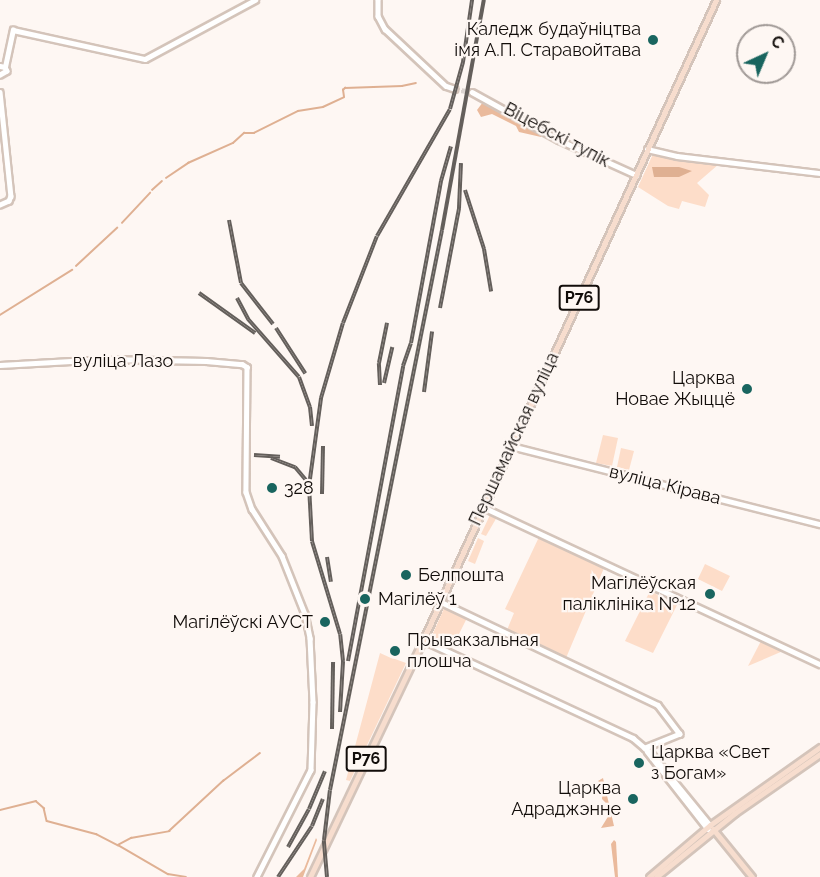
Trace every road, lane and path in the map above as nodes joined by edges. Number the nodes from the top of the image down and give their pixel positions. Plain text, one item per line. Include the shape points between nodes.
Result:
1 (255, 0) edge
2 (378, 0) edge
3 (716, 0) edge
4 (2, 66) edge
5 (0, 75) edge
6 (455, 89) tunnel mouth
7 (0, 92) edge
8 (472, 92) tunnel mouth
9 (648, 149) junction
10 (820, 173) edge
11 (636, 176) junction
12 (0, 205) edge
13 (0, 365) edge
14 (511, 446) junction
15 (483, 507) junction
16 (820, 524) edge
17 (439, 601) junction
18 (423, 640) junction
19 (820, 664) edge
20 (820, 747) edge
21 (645, 748) junction
22 (820, 754) edge
23 (710, 828) junction
24 (258, 877) edge
25 (310, 877) edge
26 (648, 877) edge
27 (656, 877) edge
28 (747, 877) edge
29 (752, 877) edge

1 - 4 main road via 152,57 139,59 13,30
2 - 6 main road via 378,16 385,29 446,86
3 - 9 main road, Першамайская вуліца / Р76
4 - 5 main road via 6,73
7 - 12 main road via 11,196
8 - 11 main road, Віцебскі тупік via 559,140
9 - 10 main road
9 - 11 main road, Першамайская вуліца / Р76
11 - 14 main road, Першамайская вуліца / Р76
13 - 24 main road, вуліца Лазо via 107,358 245,365 248,370 246,492 252,509 282,556 307,622 313,702 311,770
14 - 15 main road, Першамайская вуліца / Р76
14 - 16 main road, вуліца Кірава
15 - 17 main road, Першамайская вуліца / Р76
15 - 19 main road
17 - 18 main road, Першамайская вуліца / Р76
17 - 21 main road via 658,705 680,734
18 - 21 main road via 633,738
18 - 25 main road, Першамайская вуліца / Р76
20 - 23 main road
21 - 23 main road
22 - 23 main road
23 - 26 main road
23 - 27 main road
23 - 28 main road
23 - 29 main road

